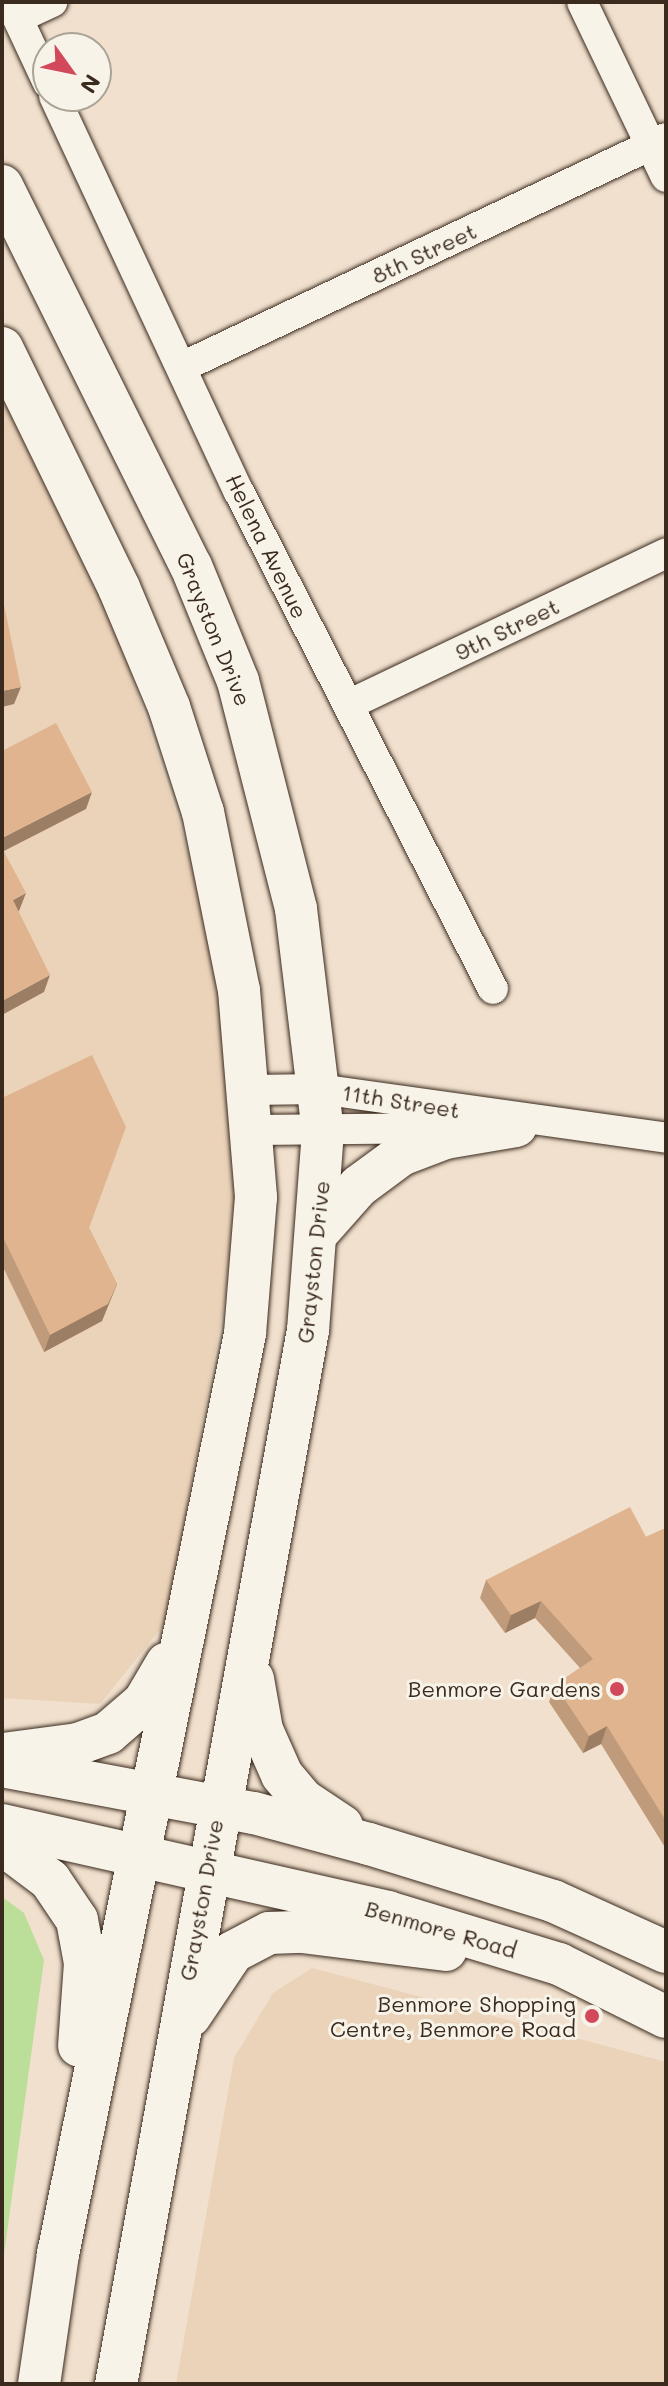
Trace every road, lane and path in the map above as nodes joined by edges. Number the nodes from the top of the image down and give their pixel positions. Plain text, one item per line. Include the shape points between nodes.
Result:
1 (53, 2) edge
2 (582, 2) edge
3 (14, 10) edge
4 (32, 49) edge
5 (62, 112) edge
6 (659, 142) edge
7 (666, 177) edge
8 (2, 186) edge
9 (2, 348) edge
10 (182, 367) junction
11 (666, 553) edge
12 (348, 705) junction
13 (493, 989) dead end
14 (319, 1089) junction
15 (253, 1110) junction
16 (532, 1125) junction
17 (323, 1131) junction
18 (666, 1138) edge
19 (319, 1231) junction
20 (182, 1631) junction
21 (250, 1658) junction
22 (2, 1754) edge
23 (2, 1766) edge
24 (152, 1794) junction
25 (218, 1807) junction
26 (2, 1825) edge
27 (2, 1844) edge
28 (369, 1844) junction
29 (141, 1855) junction
30 (206, 1872) junction
31 (666, 1952) edge
32 (559, 1964) junction
33 (666, 2017) edge
34 (175, 2042) junction
35 (58, 2254) junction
36 (39, 2384) edge
37 (116, 2384) edge

1 - 3 street
2 - 6 street
3 - 4 street
5 - 10 street, Helena Avenue
6 - 7 street
6 - 10 street, 8th Street
8 - 14 main road, Grayston Drive via 191,566 238,681 285,855
9 - 15 main road via 119,588 187,761 225,908
10 - 12 street, Helena Avenue
11 - 12 street, 9th Street
12 - 13 street, Helena Avenue
14 - 15 street, 11th Street
14 - 16 street, 11th Street
14 - 17 main road, Grayston Drive
15 - 17 street, 11th Street
15 - 20 main road via 255,1232 245,1334
16 - 17 street, 11th Street
16 - 18 street, 11th Street
16 - 19 main road via 445,1138 401,1155 359,1186
17 - 19 main road, Grayston Drive
19 - 21 main road, Grayston Drive via 308,1330
20 - 22 main road via 158,1683 126,1721 90,1741
20 - 24 main road
21 - 25 main road, Grayston Drive
21 - 28 main road via 262,1730 282,1775 311,1806
23 - 24 main road
24 - 25 main road
24 - 29 main road
25 - 28 main road
25 - 30 main road, Grayston Drive
26 - 29 main road, Benmore Road
27 - 35 main road via 57,1888 84,1941 84,1999
28 - 31 main road via 553,1901
29 - 30 main road, Benmore Road
29 - 35 main road
30 - 32 main road, Benmore Road via 388,1912
30 - 34 main road, Grayston Drive
32 - 33 main road, Benmore Road
32 - 34 main road via 302,1932 269,1933 247,1942 215,1972
34 - 37 main road, Grayston Drive
35 - 36 main road

